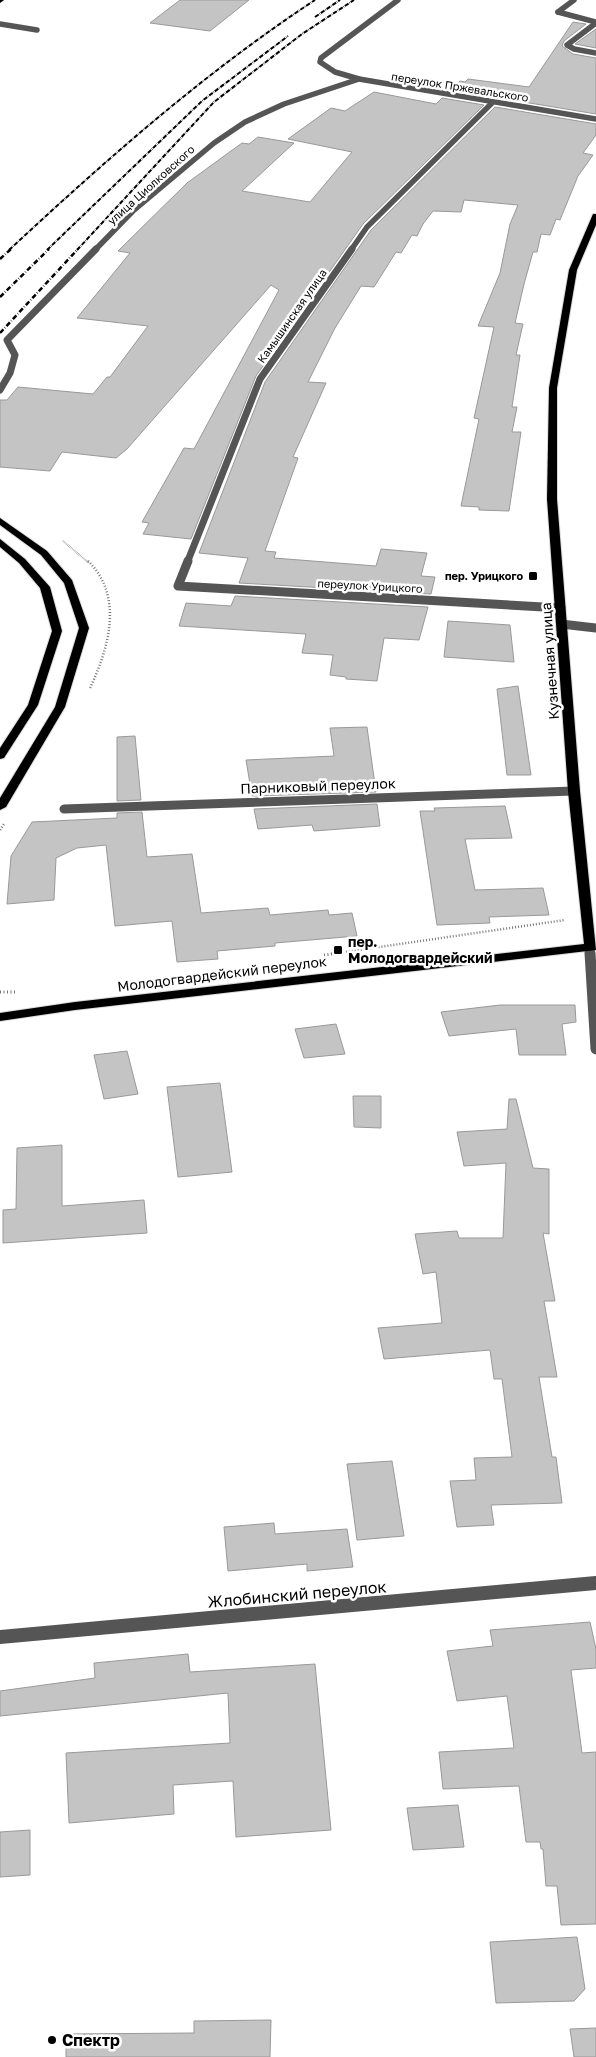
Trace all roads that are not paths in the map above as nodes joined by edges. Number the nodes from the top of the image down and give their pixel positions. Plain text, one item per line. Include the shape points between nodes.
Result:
1 (398, 0) edge
2 (574, 0) edge
3 (0, 24) edge
4 (37, 30) dead end
5 (596, 52) edge
6 (360, 79) junction
7 (493, 102) junction
8 (596, 119) edge
9 (596, 216) edge
10 (0, 390) edge
11 (0, 521) edge
12 (0, 542) edge
13 (178, 586) joint
14 (560, 608) junction
15 (561, 624) junction
16 (596, 628) edge
17 (0, 756) edge
18 (574, 791) junction
19 (0, 807) edge
20 (64, 809) dead end
21 (593, 946) edge
22 (0, 1017) edge
23 (596, 1049) edge
24 (596, 1582) edge
25 (0, 1637) edge

1 - 6 street, переулок Пржевальского via 320,62
2 - 5 street via 558,12 596,22 567,45
3 - 4 street
6 - 7 street, переулок Пржевальского
6 - 10 street, улица Циолковского via 284,104 245,122 214,143 133,211 7,340 15,355
7 - 8 street, переулок Пржевальского
7 - 13 street, Камышинская улица via 367,226 260,379
9 - 14 main road, Кузнечная улица via 573,270 553,388 552,500
11 - 19 main road via 44,552 69,582 84,628 60,707
12 - 17 main road via 45,587 57,631 33,706
13 - 14 street, переулок Урицкого
14 - 15 main road, Кузнечная улица
15 - 16 street
15 - 18 main road, Кузнечная улица
18 - 20 street, Парниковый переулок
18 - 21 main road, Кузнечная улица
21 - 22 main road, Молодогвардейский переулок
21 - 23 street, Кузнечная улица
24 - 25 street, Жлобинский переулок

